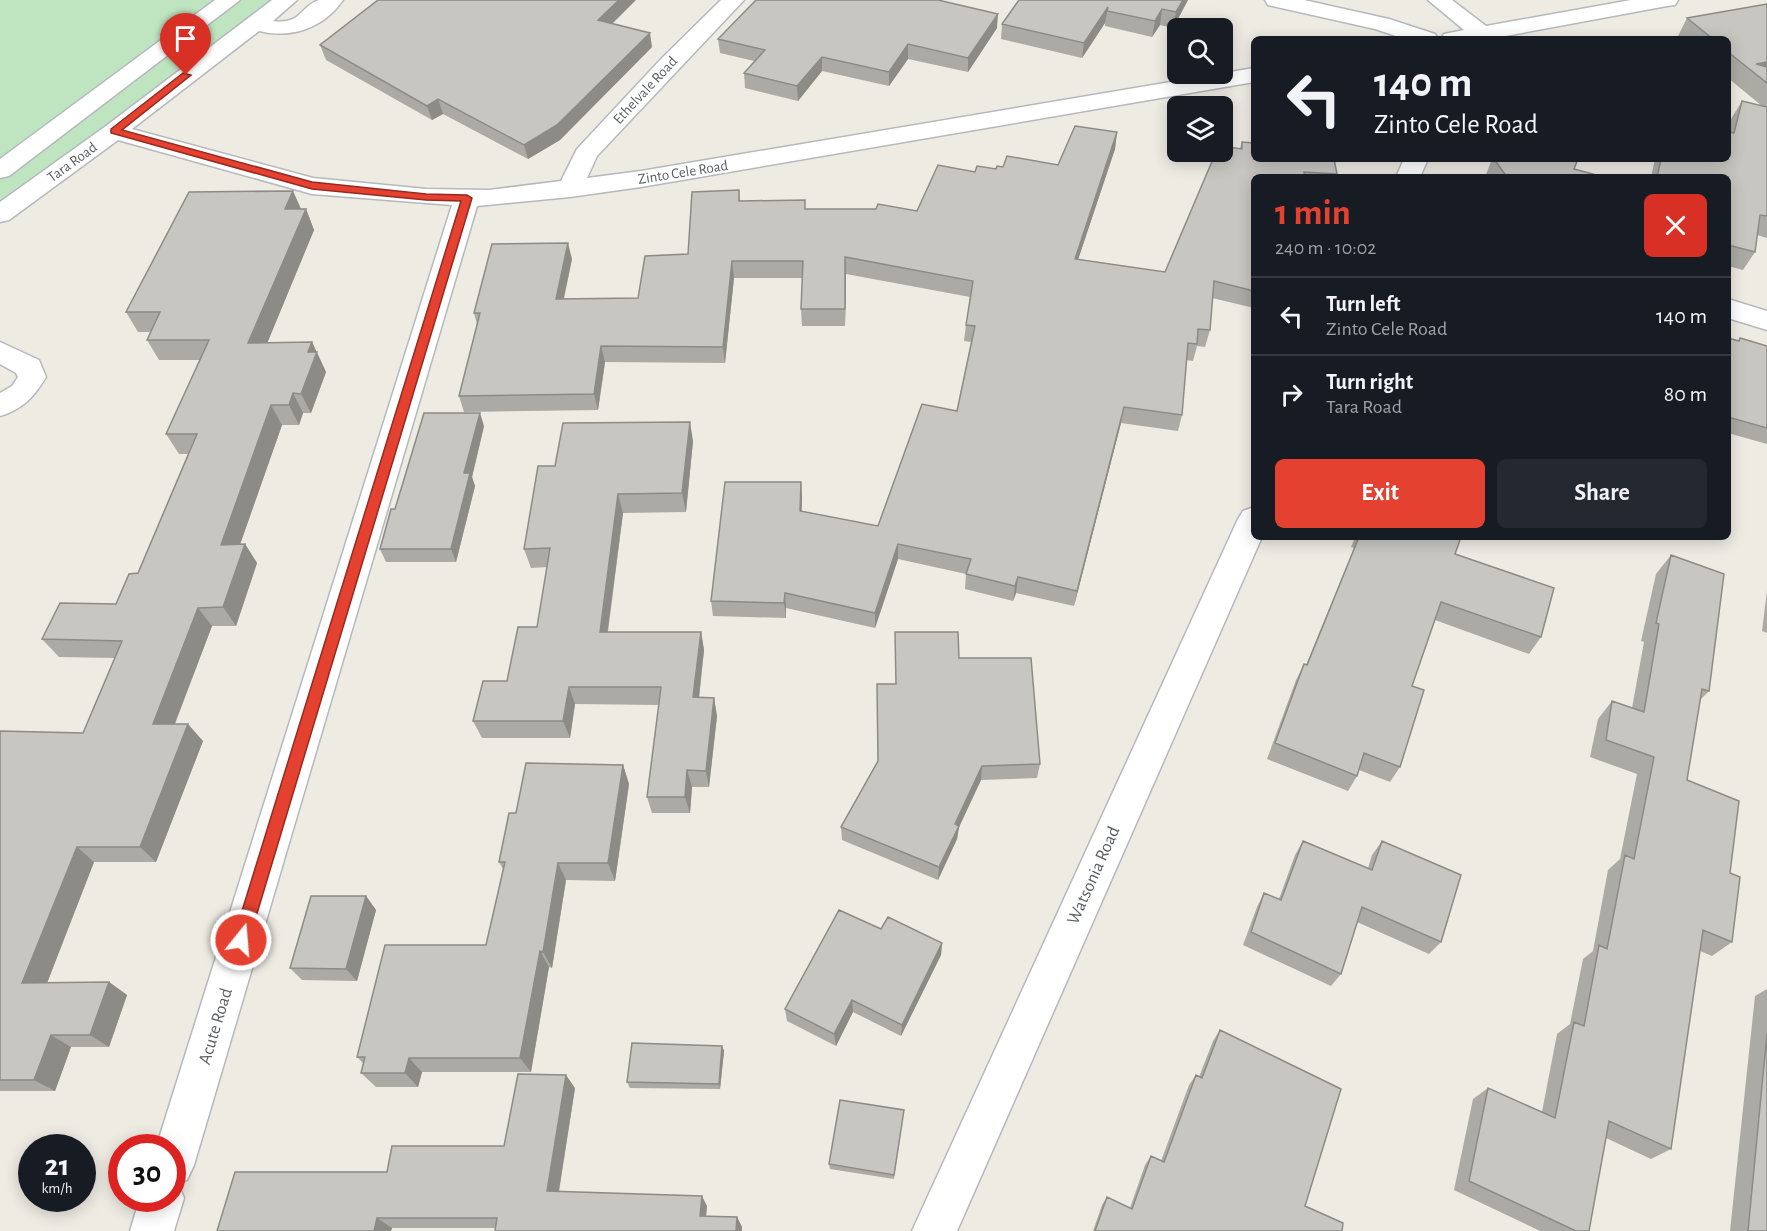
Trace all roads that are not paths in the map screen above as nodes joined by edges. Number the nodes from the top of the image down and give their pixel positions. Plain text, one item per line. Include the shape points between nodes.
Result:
1 (230, 0) edge
2 (286, 0) edge
3 (332, 0) edge
4 (733, 0) edge
5 (1276, 0) edge
6 (1439, 0) edge
7 (1667, 0) edge
8 (254, 23) junction
9 (1418, 36) edge
10 (1466, 36) edge
11 (1472, 36) edge
12 (1251, 76) edge
13 (114, 131) junction
14 (0, 171) edge
15 (0, 181) edge
16 (570, 189) junction
17 (30, 191) junction
18 (467, 198) junction
19 (0, 214) edge
20 (1731, 309) edge
21 (1767, 321) edge
22 (0, 352) edge
23 (0, 406) edge
24 (1251, 526) edge
25 (181, 1134) edge
26 (158, 1212) edge
27 (152, 1231) edge
28 (934, 1231) edge

1 - 14 street
2 - 8 street, Tara Road
3 - 8 street via 294,27 278,30
4 - 16 street, Ethelvale Road via 586,154
5 - 9 street
6 - 10 street
7 - 11 street
8 - 13 street, Tara Road
12 - 16 street, Zinto Cele Road
13 - 17 street, Tara Road
13 - 18 street, Zinto Cele Road via 312,186
15 - 17 street
16 - 18 street, Zinto Cele Road
17 - 19 street, Tara Road
18 - 25 street, Acute Road
20 - 21 street
22 - 23 street via 29,367 32,377 22,393
24 - 28 street, Watsonia Road
26 - 27 street

